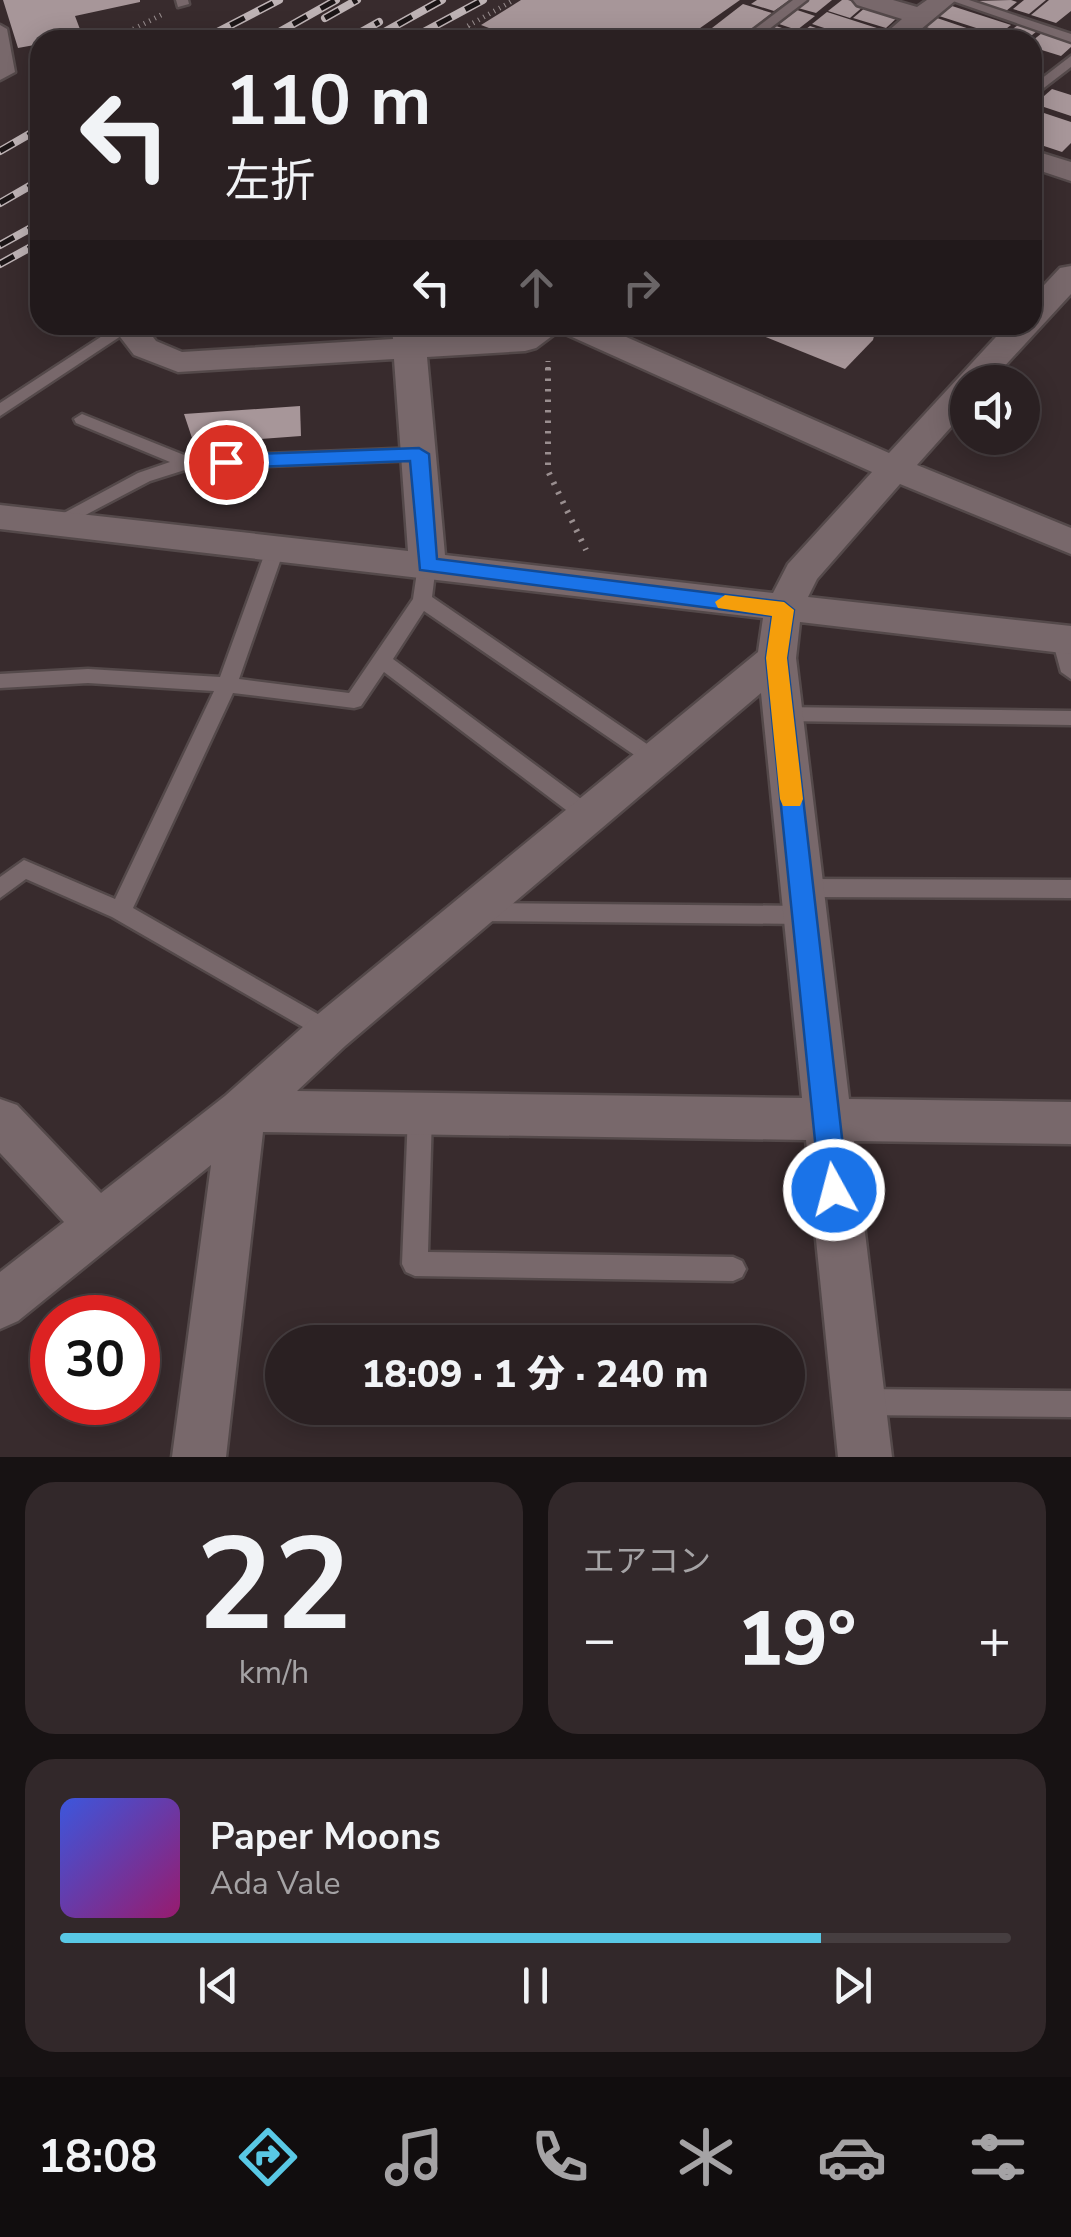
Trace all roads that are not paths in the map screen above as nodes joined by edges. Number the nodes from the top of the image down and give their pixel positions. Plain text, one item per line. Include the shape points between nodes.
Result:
1 (801, 0) edge
2 (866, 0) edge
3 (943, 0) edge
4 (956, 0) edge
5 (921, 16) junction
6 (0, 30) edge
7 (760, 30) edge
8 (904, 30) edge
9 (1071, 38) edge
10 (1071, 60) edge
11 (0, 76) edge
12 (1042, 85) edge
13 (1042, 162) edge
14 (1071, 172) edge
15 (1071, 275) edge
16 (1042, 306) edge
17 (113, 335) edge
18 (135, 335) edge
19 (486, 335) edge
20 (594, 335) edge
21 (1016, 335) edge
22 (410, 338) edge
23 (988, 365) edge
24 (950, 406) edge
25 (0, 411) edge
26 (82, 419) dead end
27 (419, 454) junction
28 (188, 463) junction
29 (892, 468) junction
30 (0, 517) edge
31 (57, 524) junction
32 (1071, 542) edge
33 (276, 550) junction
34 (425, 582) junction
35 (784, 610) junction
36 (1068, 651) edge
37 (776, 658) junction
38 (381, 660) junction
39 (0, 681) edge
40 (226, 685) junction
41 (782, 714) junction
42 (1071, 718) edge
43 (656, 760) junction
44 (588, 816) junction
45 (0, 889) edge
46 (1071, 889) edge
47 (802, 901) junction
48 (120, 911) junction
49 (473, 912) junction
50 (329, 1032) junction
51 (242, 1111) junction
52 (420, 1114) junction
53 (0, 1120) edge
54 (826, 1120) junction
55 (1071, 1123) edge
56 (97, 1223) junction
57 (733, 1269) dead end
58 (0, 1304) edge
59 (860, 1402) junction
60 (1071, 1404) edge
61 (199, 1457) edge
62 (865, 1457) edge

1 - 7 lane
2 - 5 street
3 - 5 street
4 - 9 lane
5 - 8 street
6 - 11 lane via 8,72
10 - 12 lane
13 - 14 street
15 - 16 street
17 - 25 lane
18 - 22 street via 145,348 178,362
19 - 22 street
20 - 29 street
21 - 23 street
22 - 27 street
24 - 29 street
26 - 28 lane
27 - 28 lane
27 - 34 street
28 - 31 lane via 144,477
29 - 32 street
29 - 35 street via 801,573
30 - 31 street
31 - 33 street
33 - 34 street
33 - 40 lane
34 - 35 street via 603,588
34 - 38 lane
34 - 43 lane
35 - 36 street
35 - 37 street
37 - 41 street
37 - 43 street
38 - 40 lane via 354,701
38 - 44 lane
39 - 40 lane via 55,674
40 - 48 lane
41 - 42 lane
41 - 47 street
43 - 44 street
44 - 49 street
45 - 48 lane via 24,869
46 - 47 lane
47 - 49 lane
47 - 54 street
48 - 50 lane
49 - 50 street
50 - 51 street
51 - 52 street
51 - 56 street
51 - 61 street
52 - 54 street
52 - 57 lane via 415,1264
53 - 56 street
54 - 55 street
54 - 59 street
56 - 58 street
59 - 60 lane
59 - 62 street

